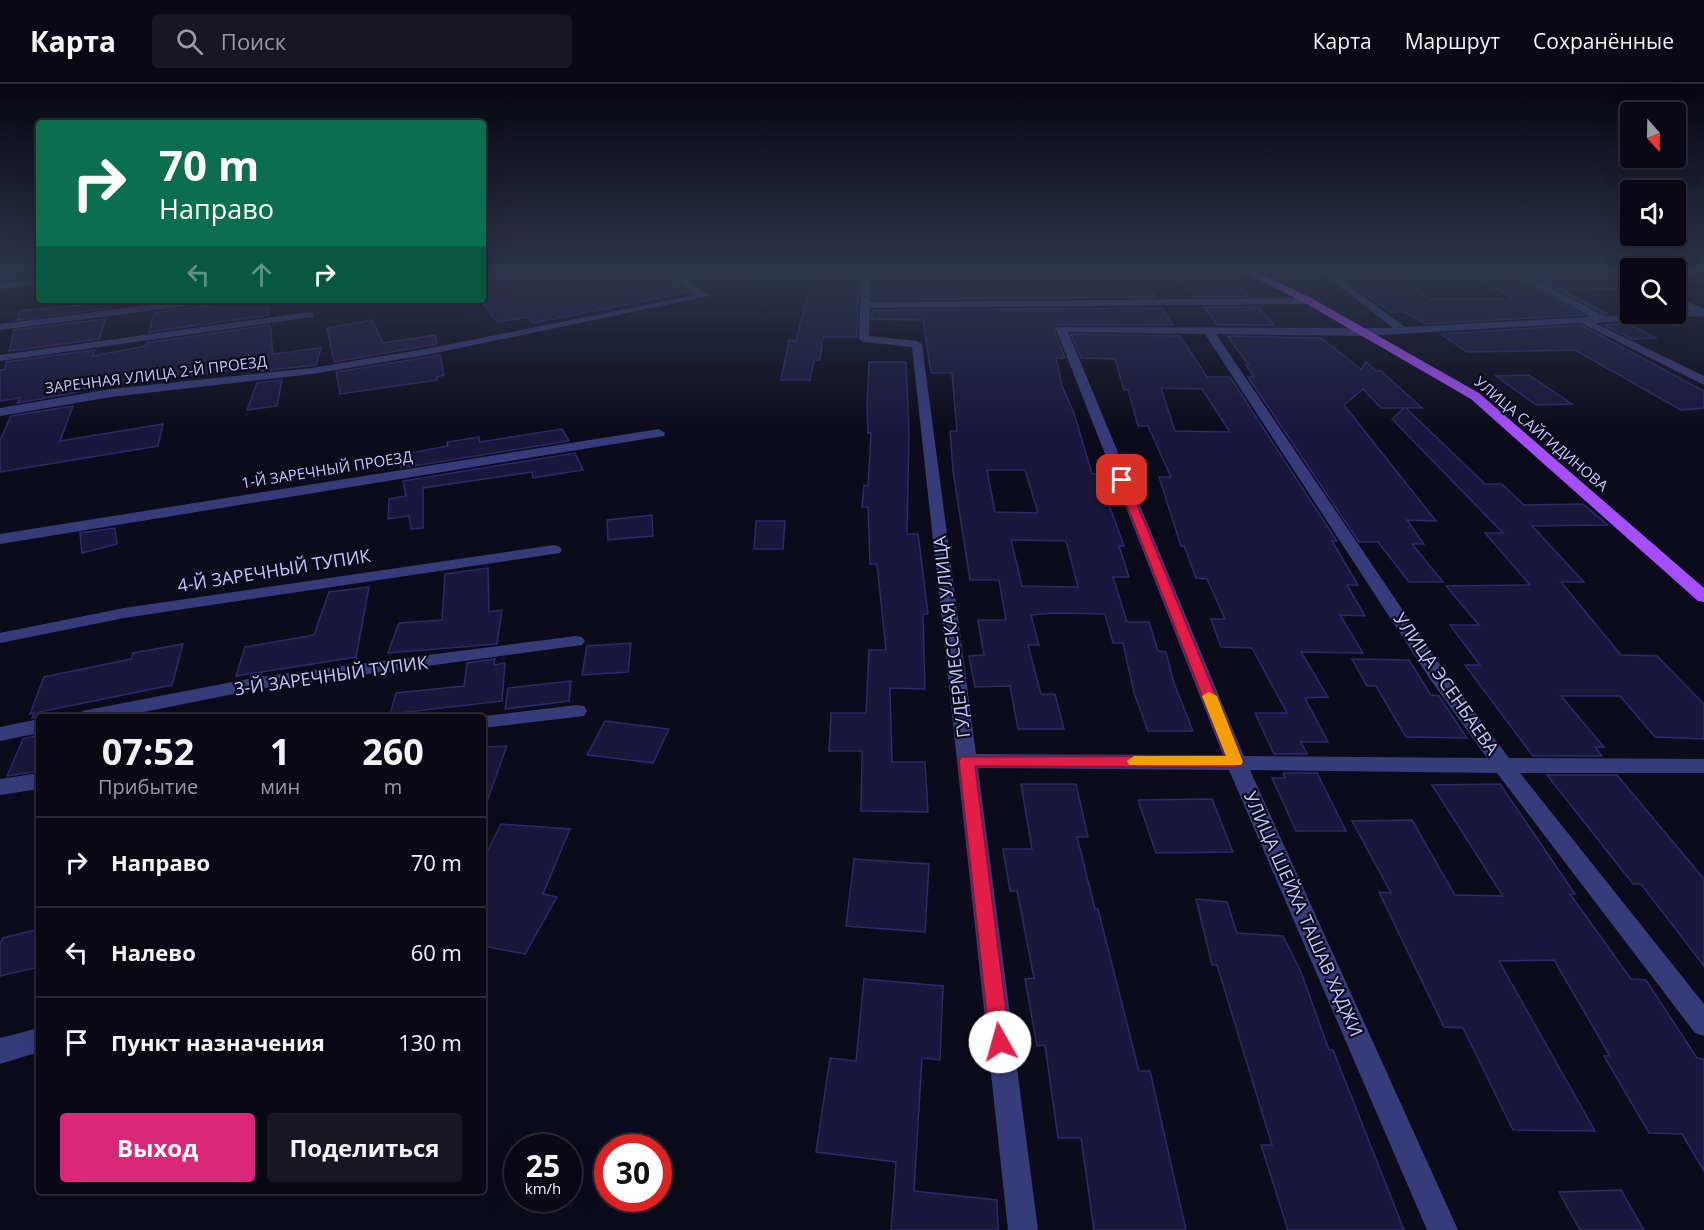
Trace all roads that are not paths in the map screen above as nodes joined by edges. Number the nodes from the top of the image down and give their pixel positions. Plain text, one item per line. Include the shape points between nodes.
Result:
1 (28, 323) edge
2 (248, 323) edge
3 (568, 323) edge
4 (865, 323) edge
5 (1348, 323) edge
6 (1393, 323) edge
7 (1525, 323) edge
8 (1589, 323) edge
9 (0, 327) edge
10 (1208, 330) junction
11 (1403, 331) junction
12 (1365, 333) junction
13 (0, 358) edge
14 (1704, 381) edge
15 (0, 412) edge
16 (659, 433) dead end
17 (0, 539) edge
18 (554, 550) dead end
19 (1704, 597) edge
20 (0, 638) edge
21 (576, 641) dead end
22 (577, 711) dead end
23 (102, 714) edge
24 (486, 721) edge
25 (36, 727) edge
26 (0, 734) edge
27 (966, 761) junction
28 (1236, 762) junction
29 (1704, 766) edge
30 (1504, 767) junction
31 (36, 782) edge
32 (0, 788) edge
33 (1704, 1024) edge
34 (36, 1041) edge
35 (0, 1051) edge
36 (1023, 1230) edge
37 (1443, 1230) edge

1 - 9 street
2 - 13 street
3 - 15 street, ЗАРЕЧНАЯ УЛИЦА 2-Й ПРОЕЗД via 345,365 111,393
4 - 27 street, ГУДЕРМЕССКАЯ УЛИЦА via 864,339 916,344
5 - 12 main road, УЛИЦА САЙГИДИНОВА
6 - 11 street
7 - 11 street
8 - 14 street
10 - 12 street
10 - 28 street, УЛИЦА ШЕЙХА ТАШАВ ХАДЖИ via 1061,328
10 - 30 street, УЛИЦА ЭСЕНБАЕВА via 1437,675
11 - 12 street
12 - 19 main road, УЛИЦА САЙГИДИНОВА via 1475,396
16 - 17 street, 1-Й ЗАРЕЧНЫЙ ПРОЕЗД
18 - 20 street, 4-Й ЗАРЕЧНЫЙ ТУПИК via 124,613
21 - 23 street, 3-Й ЗАРЕЧНЫЙ ТУПИК via 258,683
22 - 24 street
25 - 26 street
27 - 28 street
27 - 36 street, ГУДЕРМЕССКАЯ УЛИЦА
28 - 30 street
28 - 37 street, УЛИЦА ШЕЙХА ТАШАВ ХАДЖИ
29 - 30 street
30 - 33 street, УЛИЦА ЭСЕНБАЕВА
31 - 32 street
34 - 35 street

